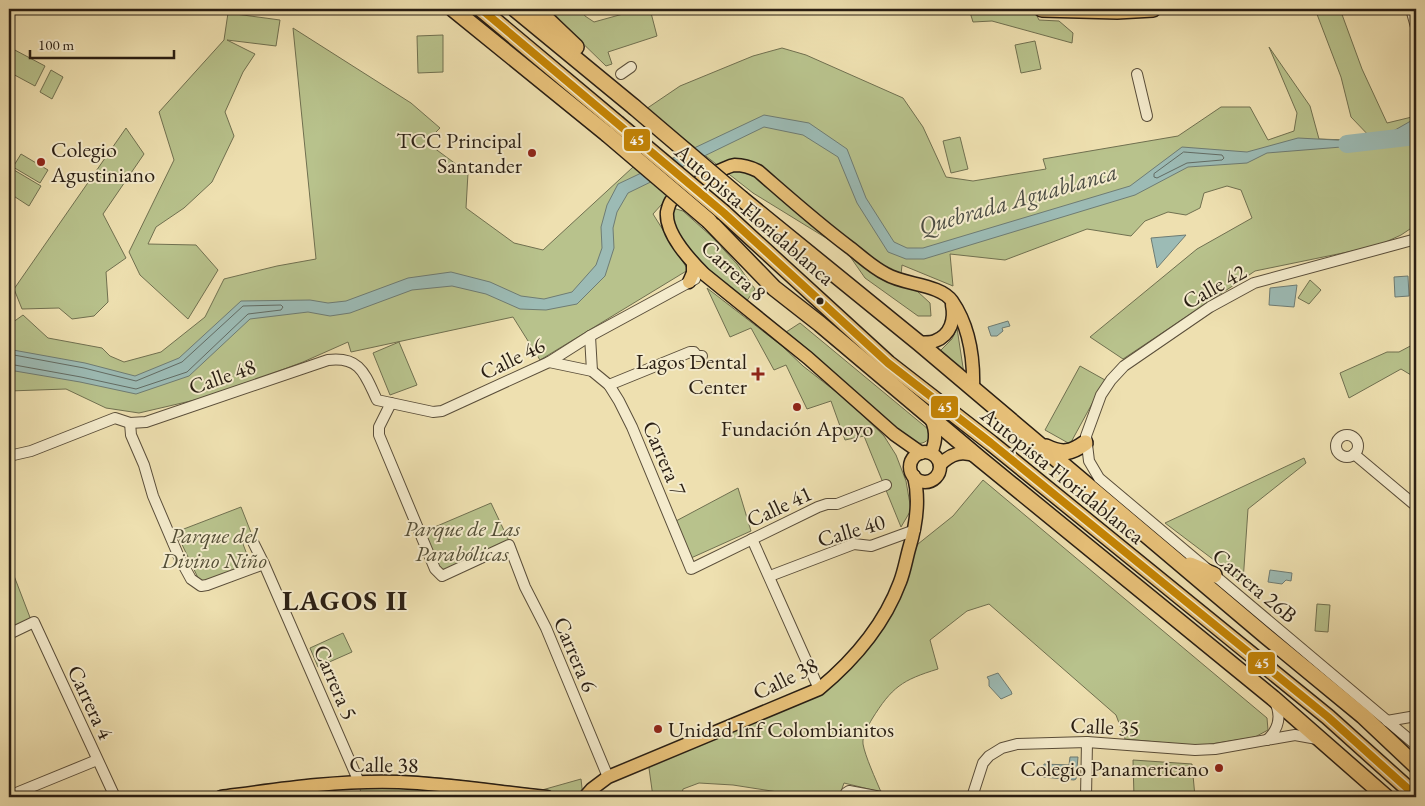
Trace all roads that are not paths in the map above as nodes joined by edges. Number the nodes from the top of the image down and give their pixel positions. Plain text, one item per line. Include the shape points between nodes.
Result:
1 (452, 9) edge
2 (481, 9) edge
3 (515, 9) edge
4 (536, 9) edge
5 (1042, 9) edge
6 (1153, 9) edge
7 (1412, 9) edge
8 (1099, 10) edge
9 (1416, 27) edge
10 (518, 61) junction
11 (631, 67) dead end
12 (621, 74) dead end
13 (1137, 74) dead end
14 (610, 86) junction
15 (583, 95) junction
16 (1147, 116) dead end
17 (612, 129) junction
18 (1416, 239) edge
19 (693, 263) junction
20 (704, 274) junction
21 (689, 282) junction
22 (951, 300) junction
23 (590, 336) junction
24 (919, 343) junction
25 (702, 356) dead end
26 (340, 358) joint
27 (549, 362) junction
28 (592, 371) junction
29 (609, 385) junction
30 (973, 389) junction
31 (391, 404) junction
32 (929, 415) junction
33 (130, 423) junction
34 (894, 434) junction
35 (1038, 443) junction
36 (1085, 443) junction
37 (926, 453) junction
38 (1354, 454) dead end
39 (9, 456) edge
40 (978, 458) junction
41 (940, 465) junction
42 (912, 474) junction
43 (934, 479) junction
44 (886, 485) dead end
45 (1416, 506) edge
46 (917, 512) junction
47 (915, 530) junction
48 (752, 539) junction
49 (253, 542) dead end
50 (1174, 558) junction
51 (264, 564) junction
52 (691, 569) joint
53 (1214, 575) junction
54 (770, 576) junction
55 (9, 634) edge
56 (819, 689) junction
57 (1273, 698) junction
58 (1416, 716) edge
59 (1388, 721) junction
60 (1266, 741) junction
61 (1087, 742) junction
62 (1324, 742) junction
63 (1416, 746) edge
64 (98, 760) junction
65 (1416, 766) edge
66 (608, 777) junction
67 (359, 782) junction
68 (847, 794) edge
69 (9, 796) edge
70 (1416, 796) edge
71 (115, 797) edge
72 (221, 797) edge
73 (547, 797) edge
74 (585, 797) edge
75 (881, 797) edge
76 (972, 797) edge
77 (1086, 797) edge
78 (1386, 797) edge

1 - 10 highway
2 - 15 highway, Autopista Floridablanca
3 - 14 highway, Autopista Floridablanca
4 - 14 highway via 576,47
5 - 8 highway
6 - 8 highway
7 - 9 street
10 - 15 highway
10 - 17 highway
11 - 12 street
13 - 16 street
14 - 24 highway, Autopista Floridablanca, bridge
15 - 17 highway, Autopista Floridablanca
17 - 32 highway, bridge via 774,288
17 - 70 highway, Autopista Floridablanca, bridge via 724,213 888,363 1328,717
18 - 36 street, Calle 42 via 1254,283 1210,307 1124,366 1111,380 1101,395
19 - 20 main road, Carrera 8
19 - 21 main road
19 - 22 main road, Carrera 8 via 668,220 670,203 688,188 733,165 748,166 879,270 894,279 942,291
20 - 21 street, Calle 46
20 - 34 main road, Carrera 8 via 808,358
21 - 23 street, Calle 46
22 - 24 main road via 954,316 949,331 936,341
22 - 30 main road via 970,342
23 - 27 street, Calle 46
23 - 28 street
24 - 30 highway, Autopista Floridablanca
25 - 29 street via 690,352
26 - 31 street, Calle 46 via 356,365 364,373 377,400
26 - 33 street, Calle 48 via 146,422
27 - 28 street, Carrera 7
27 - 31 street, Calle 46 via 442,411
28 - 29 street, Carrera 7
29 - 52 street, Carrera 7 via 632,427
30 - 35 highway, Autopista Floridablanca
31 - 66 street, Carrera 6 via 379,428 379,435 434,569 442,576 509,545
32 - 37 main road via 936,430 934,446
32 - 40 highway
33 - 39 street, Calle 48 via 115,418
33 - 51 street via 131,435 153,496 191,579 201,586
34 - 37 main road, Carrera 8
34 - 42 main road, Carrera 8
35 - 36 highway via 1066,453
35 - 50 highway, Autopista Floridablanca
36 - 53 street, Carrera 26B via 1089,461 1099,478
37 - 41 main road via 936,456
37 - 42 main road via 914,458 910,466
38 - 45 street
40 - 41 main road via 971,454 954,454
40 - 57 highway
41 - 43 main road
42 - 43 main road via 919,481
42 - 46 main road, Calle 38
43 - 46 main road, Calle 38
44 - 48 street, Calle 41 via 837,504 818,507
46 - 47 main road, Calle 38
47 - 54 street, Calle 40 via 871,546 854,544
47 - 56 main road, Calle 38 via 900,582 887,611 859,651
48 - 52 street, Calle 41
48 - 54 street
49 - 51 street, Carrera 5
50 - 53 highway
50 - 65 highway, Autopista Floridablanca via 1363,716
51 - 67 street, Carrera 5
53 - 59 street, Carrera 26B
54 - 56 street
55 - 64 street, Carrera 4 via 34,622
56 - 66 main road, Calle 38
57 - 60 street via 1278,707 1278,726
57 - 62 highway
58 - 59 street
59 - 63 street, Carrera 26B
60 - 61 street, Calle 35 via 1195,750
60 - 62 street, Calle 35 via 1295,734
61 - 76 street, Calle 35 via 1017,744 1002,748 983,763
61 - 77 street
62 - 78 highway
64 - 69 street
64 - 71 street, Carrera 4
66 - 74 main road, Calle 38
67 - 72 main road, Calle 38
67 - 73 main road, Calle 38 via 400,782
68 - 75 street

